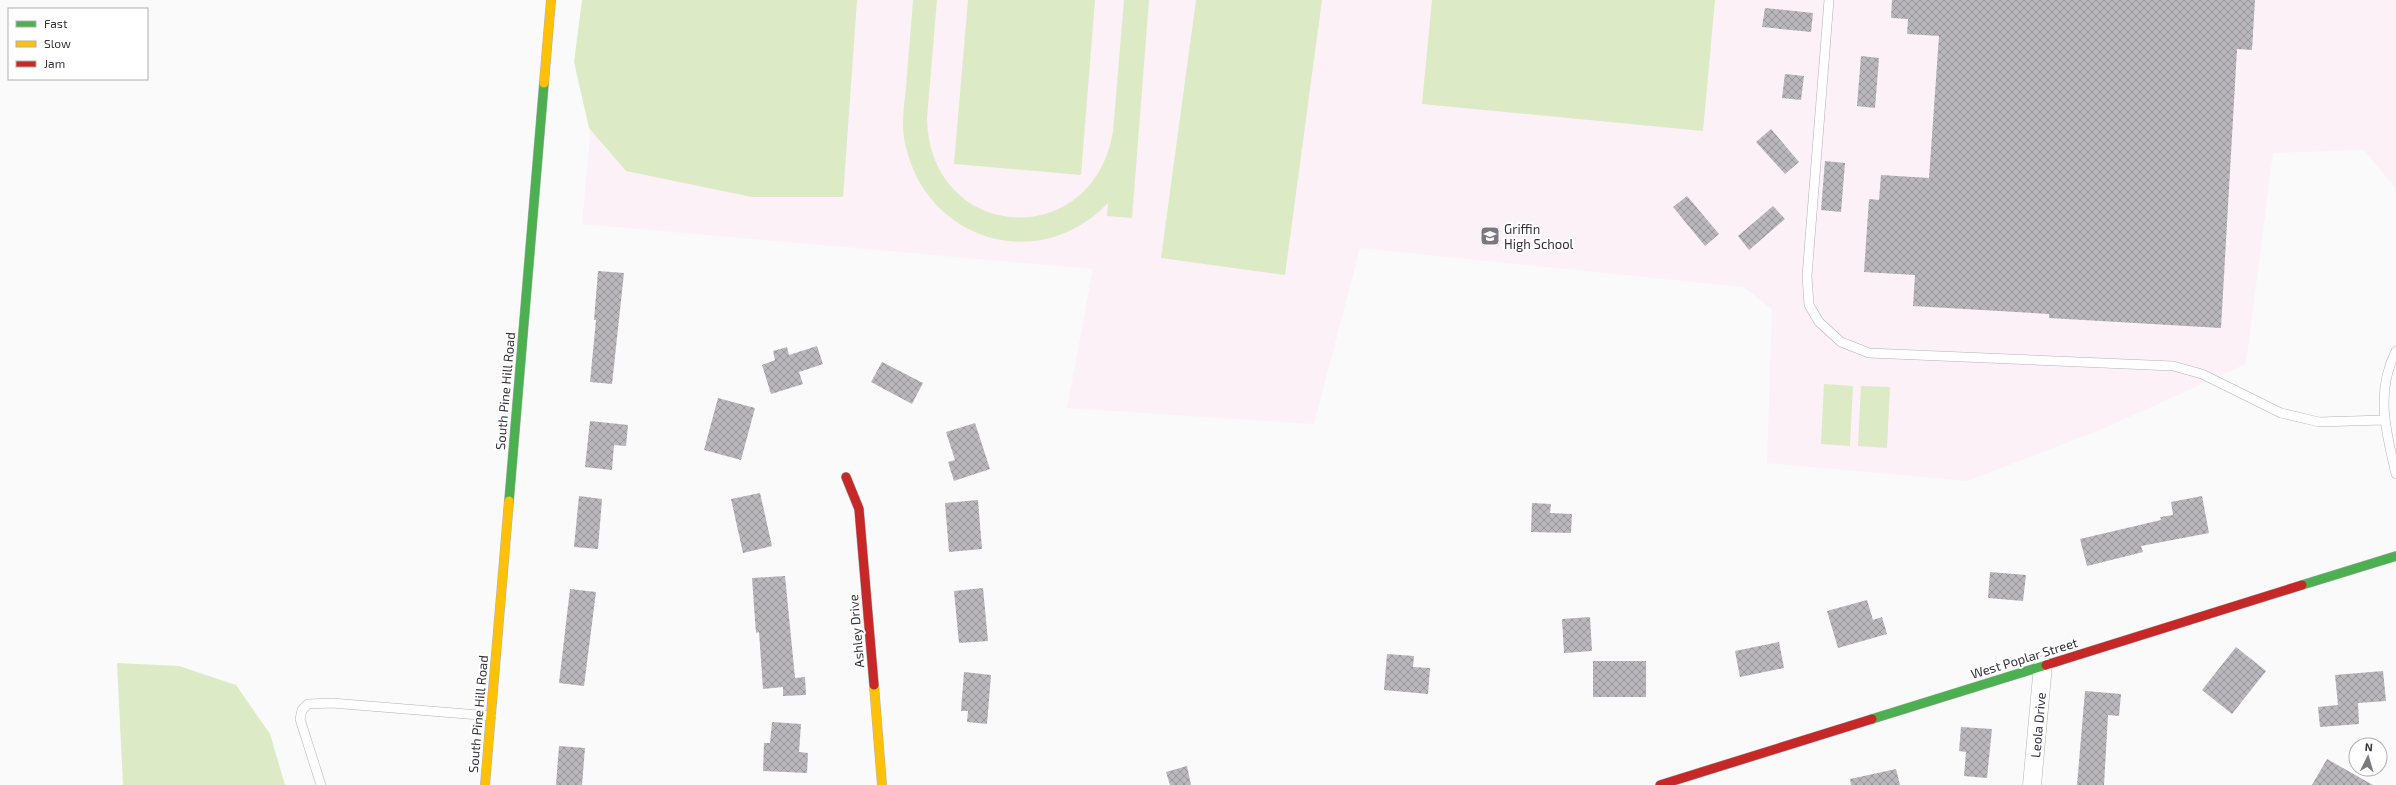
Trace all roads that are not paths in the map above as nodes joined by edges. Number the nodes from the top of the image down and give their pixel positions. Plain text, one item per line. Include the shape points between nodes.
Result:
1 (551, 0) edge
2 (1829, 0) edge
3 (2396, 351) edge
4 (2384, 420) junction
5 (2396, 474) edge
6 (846, 477) dead end
7 (2396, 556) edge
8 (2043, 665) junction
9 (491, 716) junction
10 (321, 785) edge
11 (485, 785) edge
12 (882, 785) edge
13 (1660, 785) edge
14 (2032, 785) edge

1 - 9 street, South Pine Hill Road
2 - 4 lane via 1807,276 1809,305 1819,322 1841,342 1869,353 2173,366 2202,374 2289,414 2319,422
3 - 4 lane via 2385,383
4 - 5 lane
6 - 12 street, Ashley Drive via 859,509
7 - 8 street, West Poplar Street
8 - 13 street, West Poplar Street
8 - 14 street, Leola Drive
9 - 10 lane via 332,703 308,704 302,710 300,719
9 - 11 street, South Pine Hill Road

